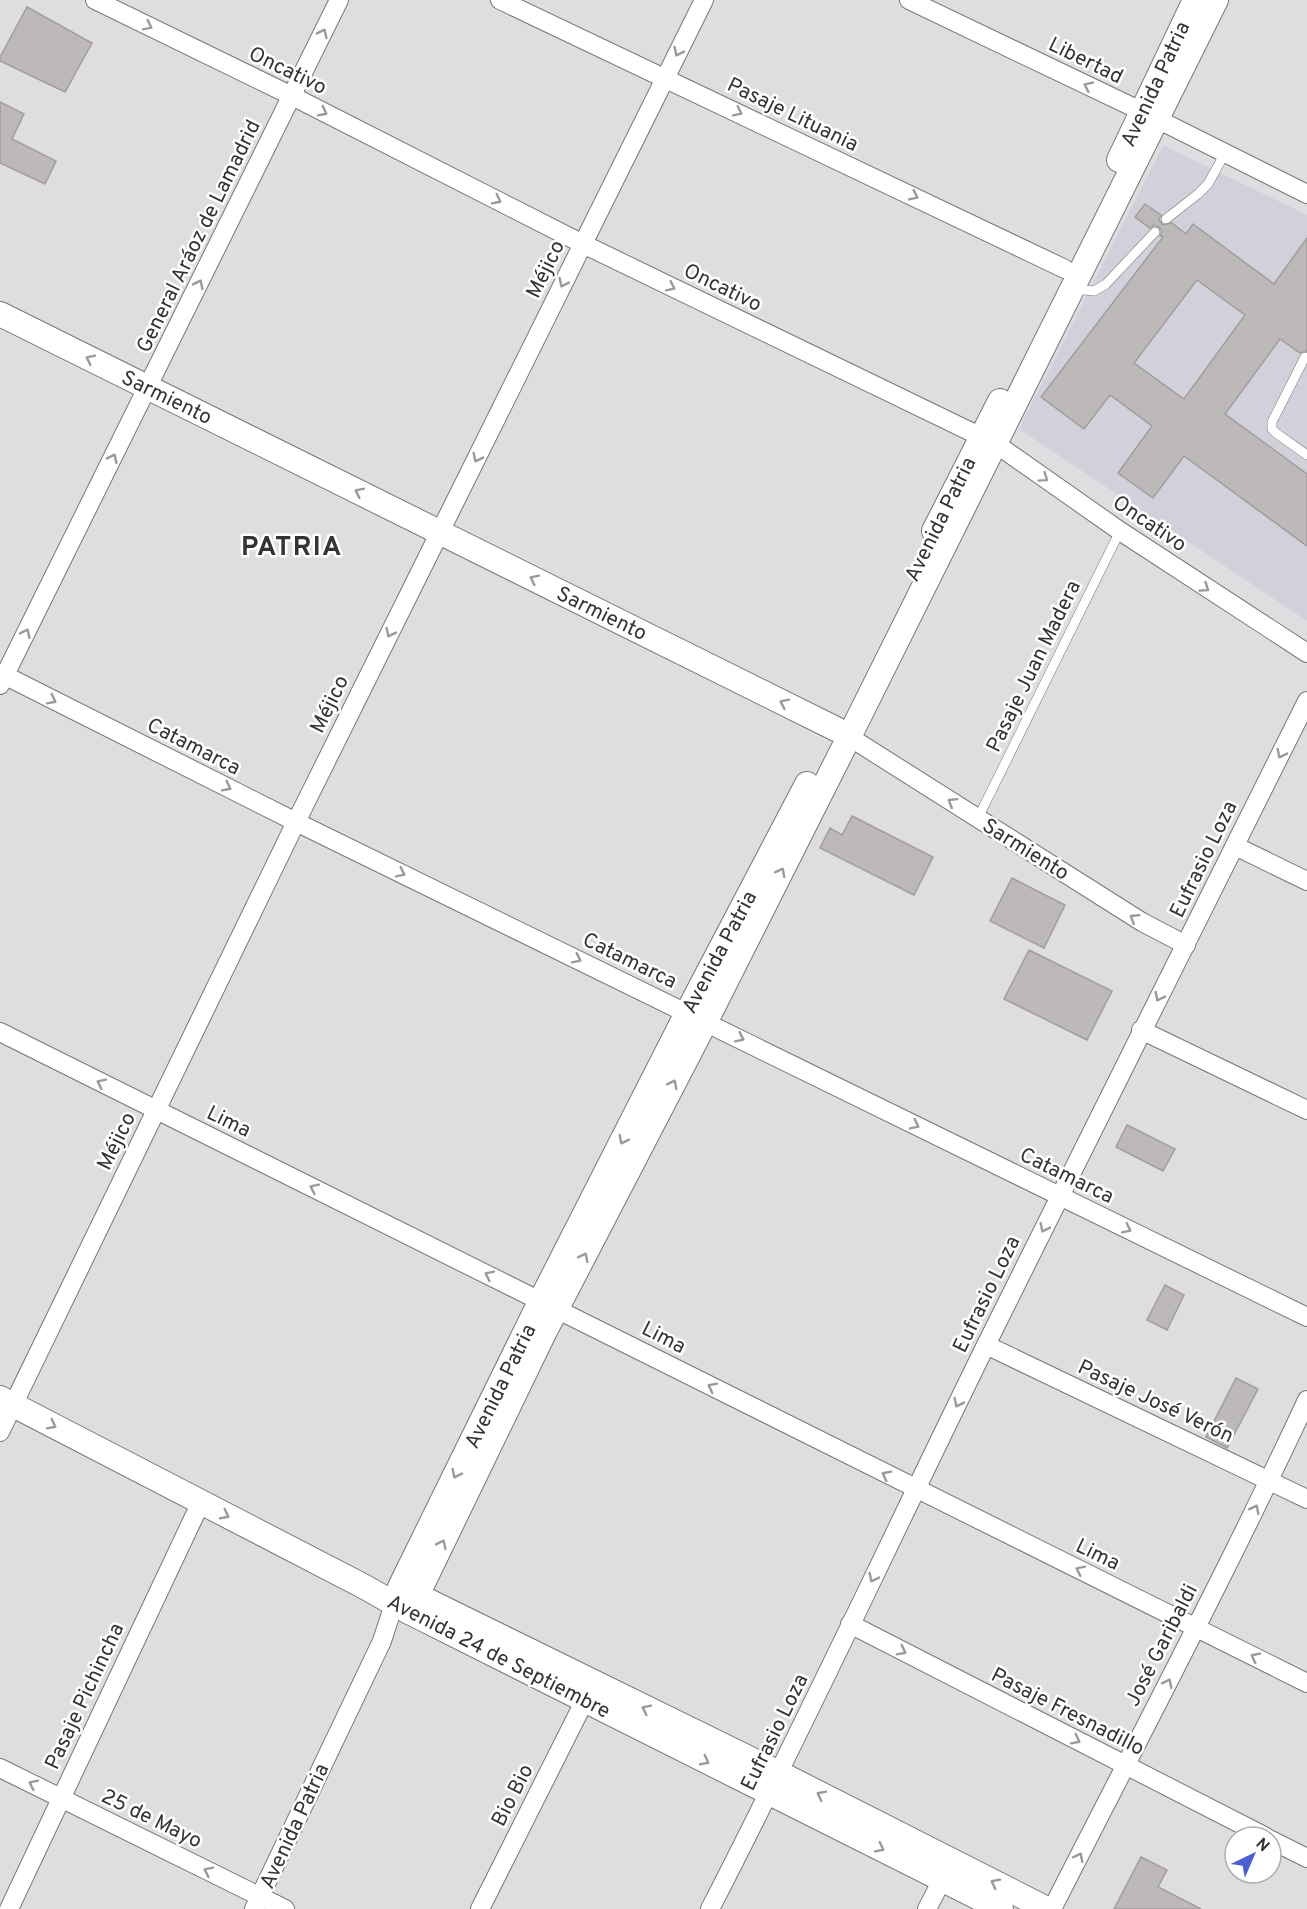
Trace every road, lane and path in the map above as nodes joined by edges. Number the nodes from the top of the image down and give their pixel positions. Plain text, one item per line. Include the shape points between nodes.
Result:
1 (95, 0) edge
2 (339, 0) edge
3 (500, 0) edge
4 (704, 0) edge
5 (909, 0) edge
6 (1195, 0) edge
7 (1216, 0) edge
8 (666, 78) junction
9 (292, 96) junction
10 (1149, 115) junction
11 (1225, 153) junction
12 (1307, 194) edge
13 (1166, 219) dead end
14 (1155, 232) dead end
15 (583, 244) junction
16 (1069, 279) junction
17 (0, 314) edge
18 (1305, 357) dead end
19 (148, 387) junction
20 (989, 440) junction
21 (1307, 455) edge
22 (1120, 531) junction
23 (440, 532) junction
24 (1307, 653) edge
25 (2, 678) edge
26 (1307, 701) edge
27 (843, 733) junction
28 (978, 818) junction
29 (296, 822) junction
30 (1235, 846) junction
31 (1307, 881) edge
32 (1186, 945) junction
33 (697, 1017) junction
34 (1142, 1030) junction
35 (0, 1032) edge
36 (156, 1110) junction
37 (1307, 1110) edge
38 (1060, 1197) junction
39 (549, 1305) junction
40 (1307, 1317) edge
41 (986, 1345) junction
42 (1307, 1400) edge
43 (7, 1402) edge
44 (0, 1432) edge
45 (1270, 1480) junction
46 (916, 1490) junction
47 (1307, 1499) edge
48 (201, 1502) junction
49 (404, 1600) junction
50 (850, 1624) junction
51 (1196, 1627) junction
52 (1307, 1683) edge
53 (585, 1700) junction
54 (1126, 1765) junction
55 (0, 1768) edge
56 (775, 1783) junction
57 (61, 1798) junction
58 (1243, 1825) edge
59 (1283, 1846) edge
60 (1307, 1858) edge
61 (942, 1880) junction
62 (257, 1903) edge
63 (9, 1909) edge
64 (285, 1909) edge
65 (480, 1909) edge
66 (710, 1909) edge
67 (927, 1909) edge
68 (1001, 1909) edge
69 (1047, 1909) edge
70 (1052, 1909) edge

1 -> 9 street, Oncativo
9 -> 2 street, General Aráoz de Lamadrid
3 - 8 street, Pasaje Lituania
4 -> 8 street, Méjico
10 -> 5 street, Libertad
6 - 10 main road, Avenida Patria
7 - 10 main road, Avenida Patria
8 - 15 street, Méjico
8 -> 16 street, Pasaje Lituania
9 -> 15 street, Oncativo
19 -> 9 street, General Aráoz de Lamadrid
10 - 11 street, Libertad
10 - 16 main road, Avenida Patria via 1122,154
11 - 12 street, Libertad
11 - 13 lane via 1208,184
14 - 16 lane via 1106,284 1094,291
15 -> 20 street, Oncativo
15 -> 23 street, Méjico
16 - 20 main road, Avenida Patria
19 -> 17 main road, Sarmiento
18 - 21 lane via 1272,429
23 -> 19 main road, Sarmiento
25 -> 19 street, General Aráoz de Lamadrid
20 -> 22 street, Oncativo
20 - 27 main road, Avenida Patria
22 -> 24 street, Oncativo
22 - 28 lane, Pasaje Juan Madera
27 -> 23 main road, Sarmiento
23 -> 29 street, Méjico
25 -> 29 street, Catamarca
26 -> 30 street, Eufrasio Loza
28 -> 27 street, Sarmiento
27 - 33 main road, Avenida Patria
32 -> 28 street, Sarmiento via 1142,922
29 -> 33 street, Catamarca
29 - 36 street, Méjico
30 - 31 street
30 - 32 street, Eufrasio Loza
32 -> 34 street, Eufrasio Loza
33 -> 38 street, Catamarca
33 - 39 main road, Avenida Patria
34 - 37 street
34 - 38 street, Eufrasio Loza
36 -> 35 street, Lima
39 -> 36 street, Lima
36 - 43 street, Méjico
38 -> 40 street, Catamarca
38 -> 41 street, Eufrasio Loza
46 -> 39 street, Lima
39 - 49 main road, Avenida Patria
41 - 45 street, Pasaje José Verón
41 -> 46 street, Eufrasio Loza
42 - 45 street, José Garibaldi
43 - 44 street, Méjico
43 -> 48 main road, Avenida 24 de Septiembre
45 - 47 street, Pasaje José Verón
51 -> 45 street, José Garibaldi
46 -> 50 street, Eufrasio Loza
51 -> 46 street, Lima
48 -> 49 main road, Avenida 24 de Septiembre via 363,1586
48 - 57 street, Pasaje Pichincha
49 - 53 main road, Avenida 24 de Septiembre
56 -> 49 main road, Avenida 24 de Septiembre via 441,1609
49 - 62 street, Avenida Patria
50 -> 54 street, Pasaje Fresnadillo
50 - 56 street, Eufrasio Loza
52 -> 51 street, Lima
54 -> 51 street, José Garibaldi
53 -> 56 main road, Avenida 24 de Septiembre
53 - 65 street, Bio Bio
54 - 58 street, Pasaje Fresnadillo
70 -> 54 street, José Garibaldi
57 -> 55 street, 25 de Mayo
56 -> 61 main road, Avenida 24 de Septiembre
56 - 66 street, Eufrasio Loza
69 -> 56 main road, Avenida 24 de Septiembre
62 -> 57 street, 25 de Mayo
57 - 63 street, Pasaje Pichincha
59 - 60 street
61 - 67 street
61 - 68 main road, Avenida 24 de Septiembre
62 - 64 street, 25 de Mayo

